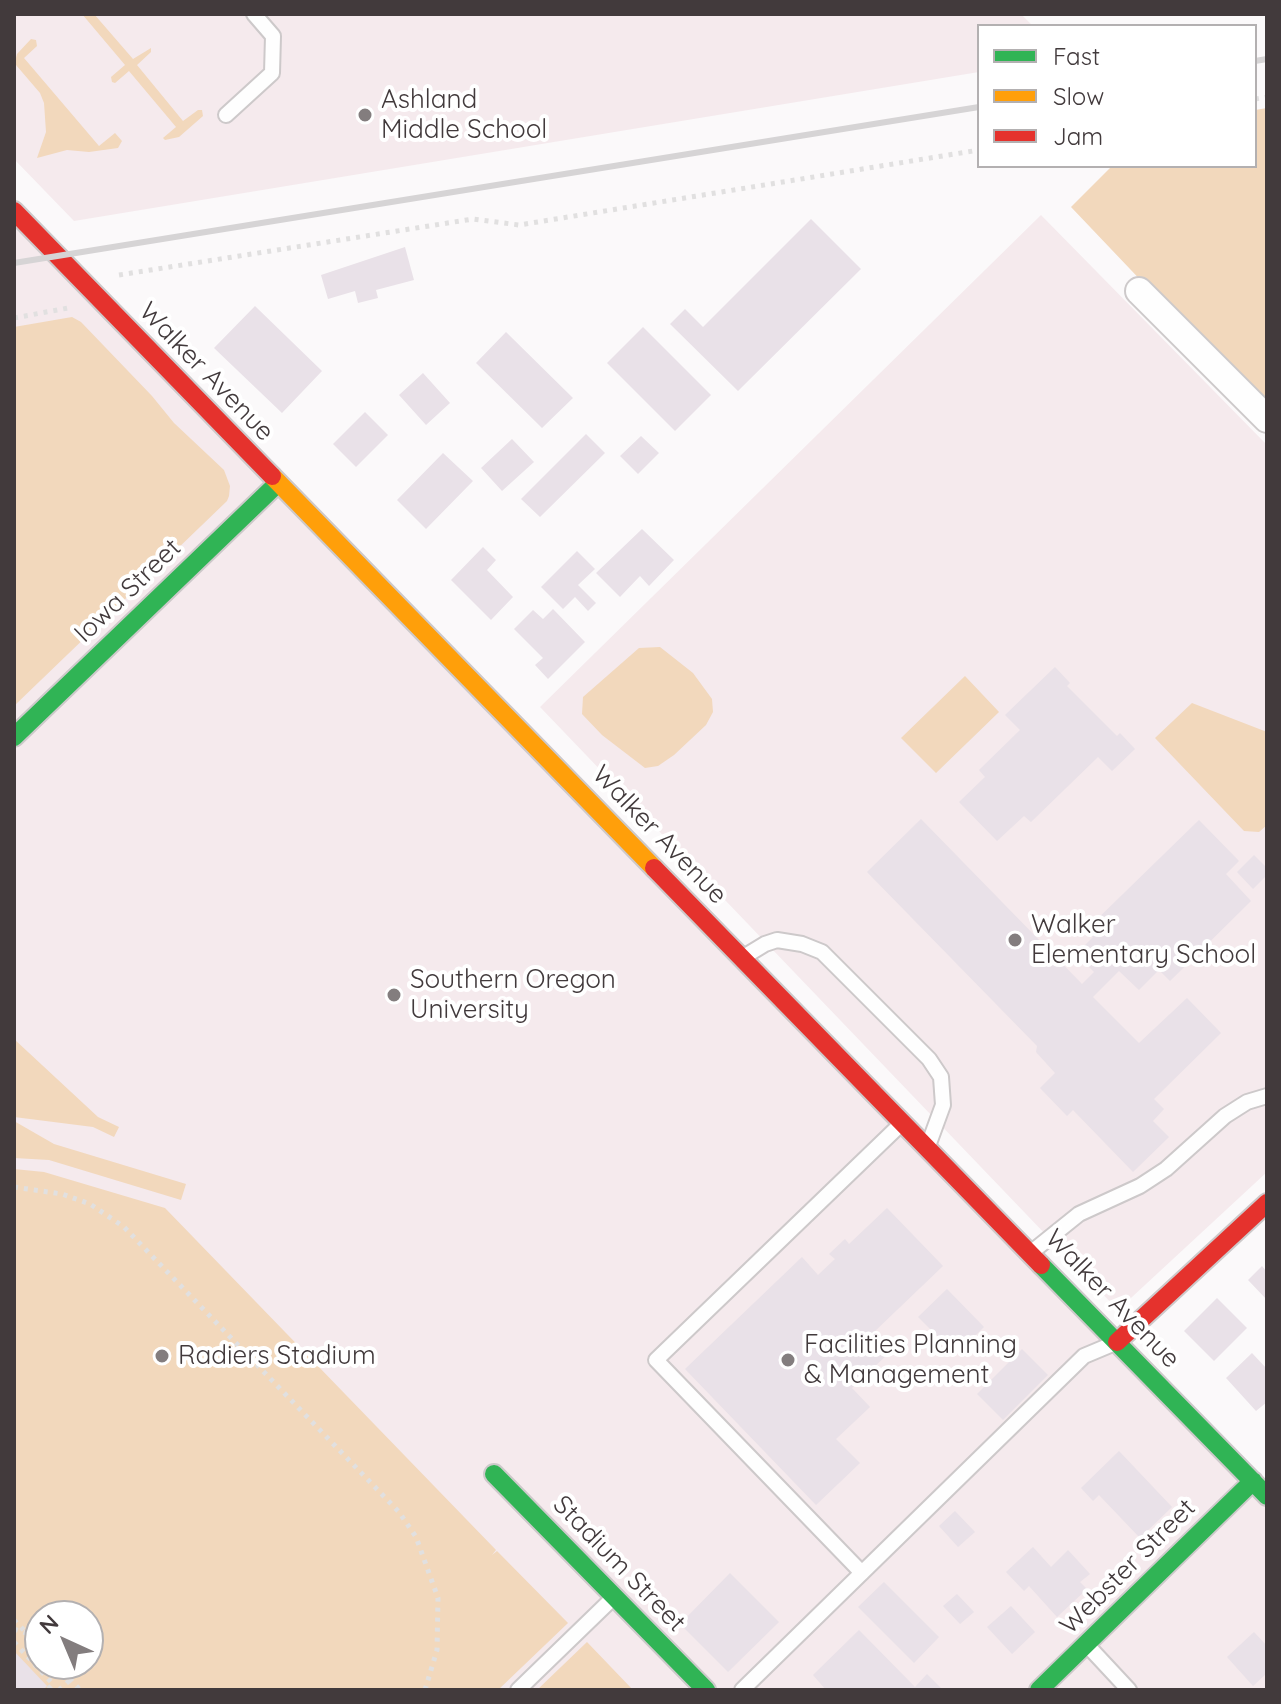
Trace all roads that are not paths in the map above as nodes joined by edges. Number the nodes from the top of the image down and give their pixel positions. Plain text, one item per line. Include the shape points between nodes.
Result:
1 (254, 14) edge
2 (226, 115) dead end
3 (14, 211) edge
4 (1139, 291) dead end
5 (1267, 419) edge
6 (278, 483) junction
7 (14, 737) edge
8 (742, 958) junction
9 (1267, 1096) edge
10 (903, 1122) junction
11 (928, 1147) junction
12 (1267, 1203) edge
13 (1031, 1253) junction
14 (1117, 1342) junction
15 (494, 1474) dead end
16 (1253, 1481) junction
17 (1267, 1496) edge
18 (862, 1573) junction
19 (615, 1597) junction
20 (1087, 1644) junction
21 (518, 1690) edge
22 (706, 1690) edge
23 (742, 1690) edge
24 (1039, 1690) edge
25 (1129, 1690) edge

1 - 2 lane via 273,36 272,73
3 - 6 street, Walker Avenue
4 - 5 street
6 - 7 street, Iowa Street
6 - 8 street, Walker Avenue
8 - 10 street, Walker Avenue
8 - 11 lane via 777,940 822,952 929,1059 941,1077 943,1105
9 - 13 lane via 1225,1116 1166,1169 1079,1214
10 - 11 street, Walker Avenue
10 - 18 lane via 656,1360
11 - 13 street, Walker Avenue
12 - 14 street
13 - 14 street, Walker Avenue
14 - 16 street, Walker Avenue
14 - 18 lane via 1084,1356
15 - 19 street, Stadium Street
16 - 17 street, Walker Avenue
16 - 20 street, Webster Street
18 - 23 lane
19 - 21 lane
19 - 22 street, Stadium Street
20 - 24 street, Webster Street
20 - 25 lane

